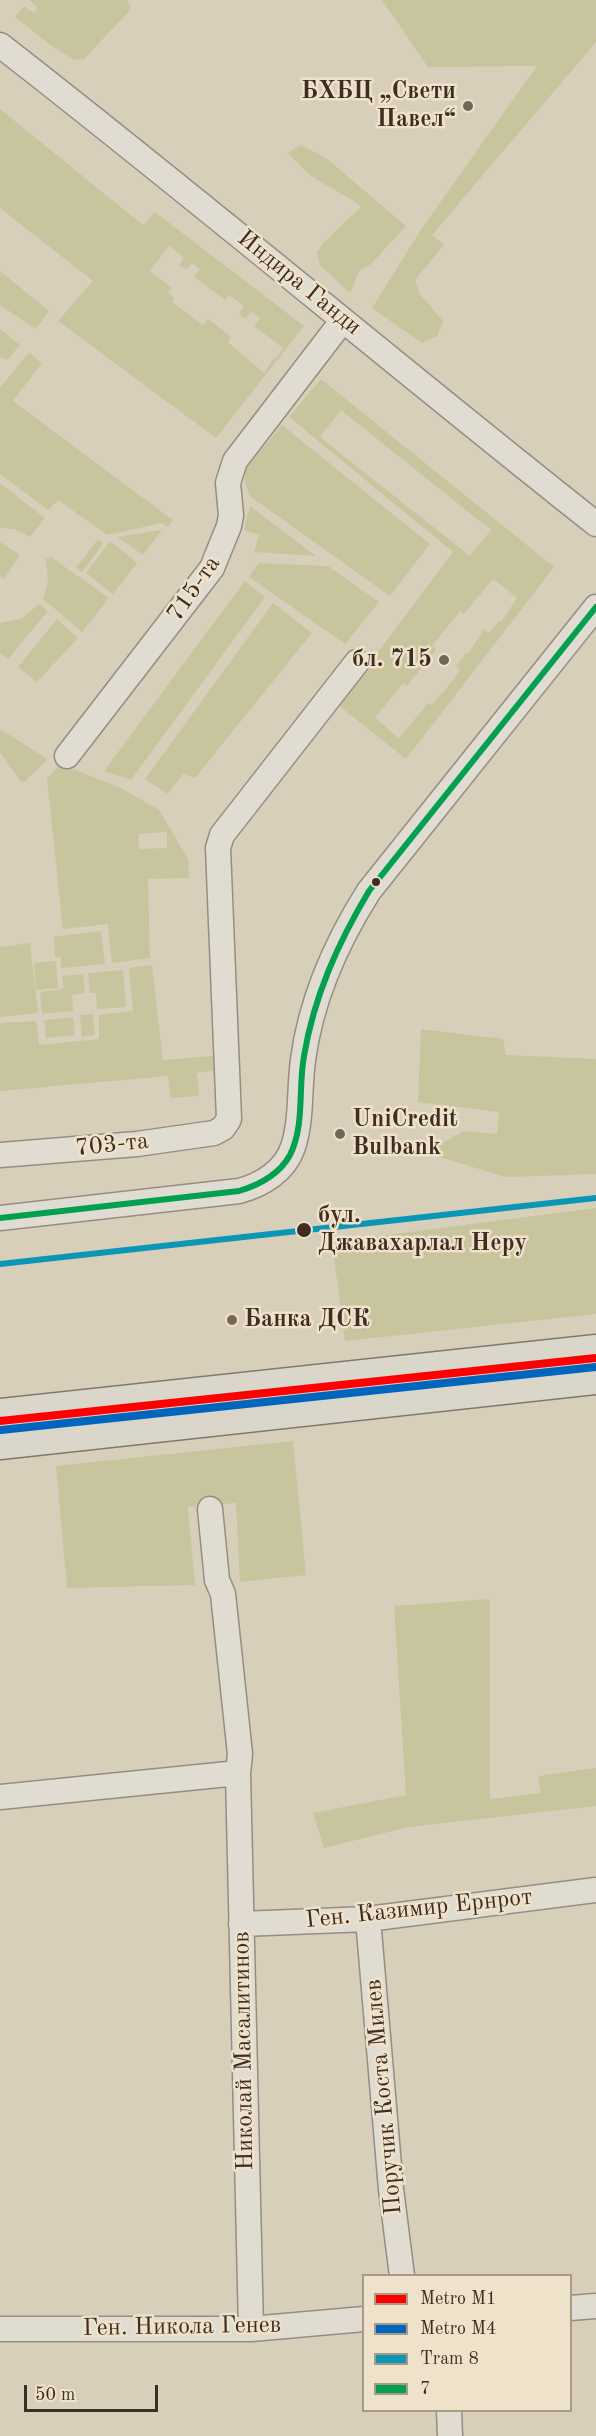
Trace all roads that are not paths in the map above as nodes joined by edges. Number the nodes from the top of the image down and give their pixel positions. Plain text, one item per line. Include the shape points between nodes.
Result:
1 (0, 45) edge
2 (343, 320) junction
3 (596, 524) edge
4 (596, 608) edge
5 (357, 662) dead end
6 (67, 756) dead end
7 (0, 1155) edge
8 (0, 1218) edge
9 (596, 1350) edge
10 (596, 1379) edge
11 (0, 1414) edge
12 (0, 1444) edge
13 (210, 1509) dead end
14 (238, 1773) junction
15 (0, 1797) edge
16 (596, 1890) edge
17 (368, 1919) junction
18 (241, 1924) junction
19 (402, 2274) edge
20 (596, 2306) edge
21 (572, 2308) edge
22 (362, 2319) edge
23 (0, 2329) edge
24 (250, 2329) junction
25 (449, 2412) edge
26 (450, 2436) edge

1 - 2 street, Индира Ганди
2 - 3 street, Индира Ганди
2 - 6 street, 715-та via 235,461 229,477 229,526 212,568
4 - 8 street via 356,912 316,998 306,1042 293,1148 275,1172 254,1187 239,1191
5 - 7 street, 703-та via 222,835 218,848 229,1119 223,1128 214,1133 137,1144
9 - 11 main road
10 - 12 main road
13 - 14 street, Николай Масалитинов via 238,1731
14 - 15 street
14 - 18 street, Николай Масалитинов
16 - 17 street, Ген. Казимир Ернрот
17 - 18 street, Ген. Казимир Ернрот
17 - 19 street, Поручик Коста Милев
18 - 24 street, Николай Масалитинов
20 - 21 street
22 - 24 street, Ген. Никола Генев
23 - 24 street, Ген. Никола Генев
25 - 26 street

